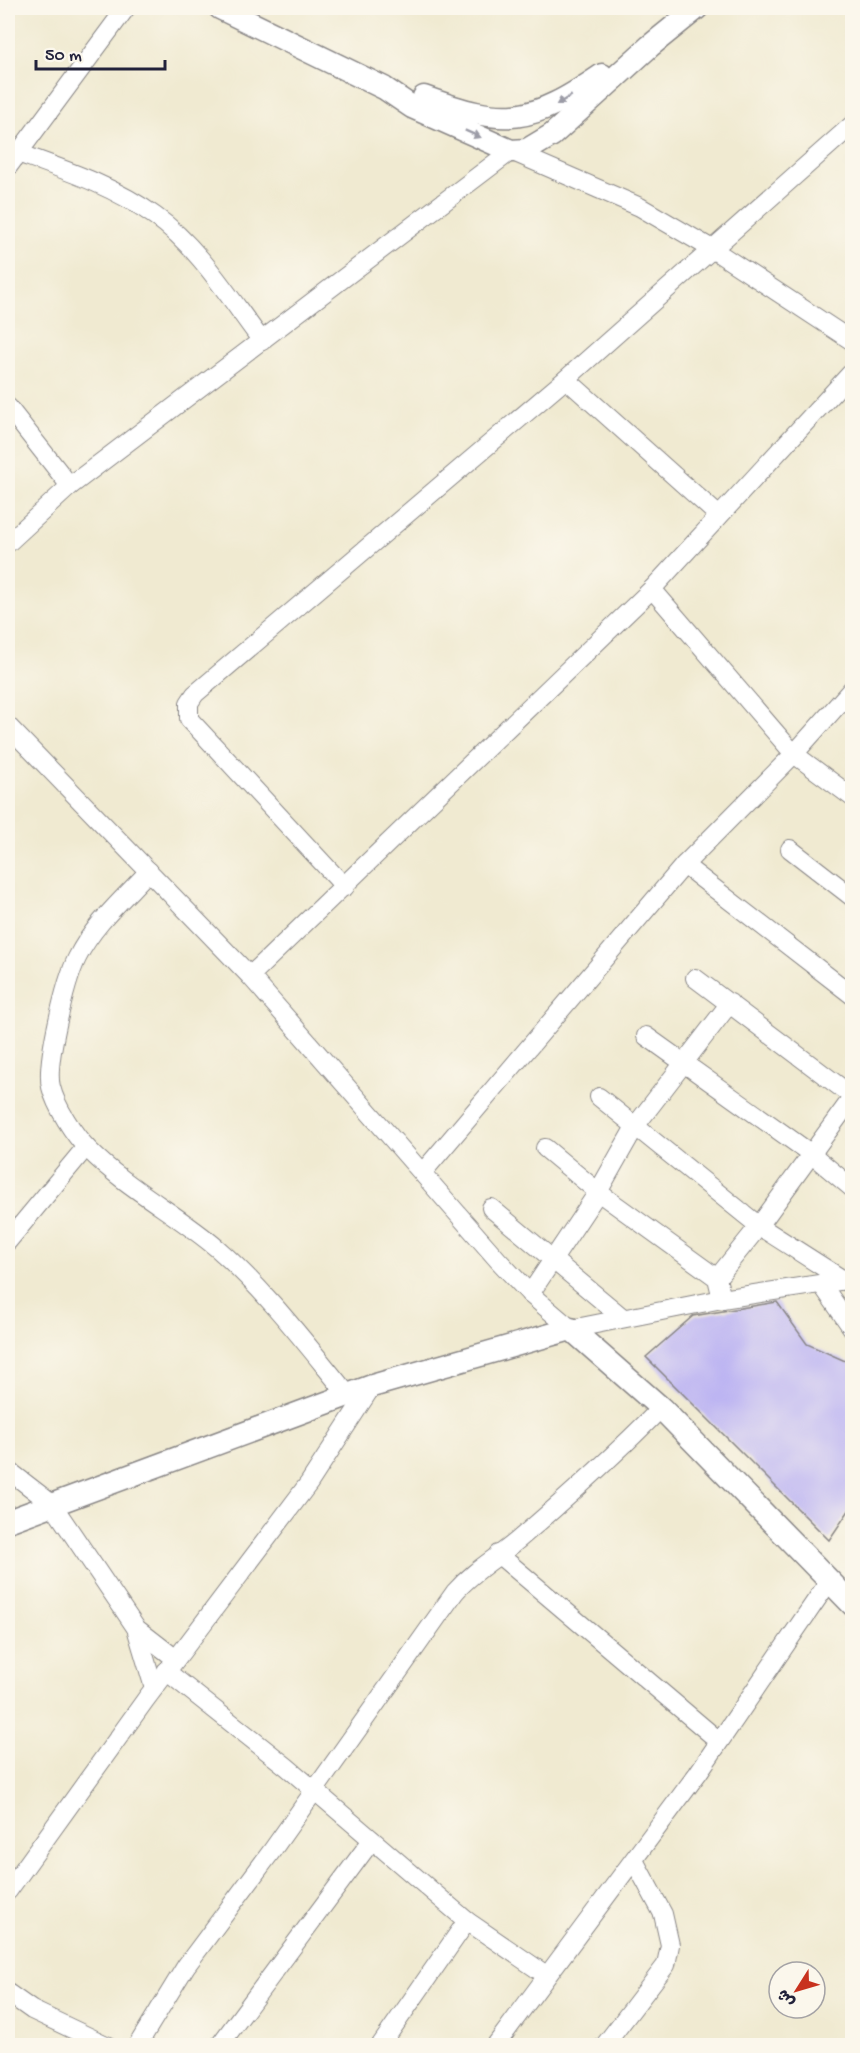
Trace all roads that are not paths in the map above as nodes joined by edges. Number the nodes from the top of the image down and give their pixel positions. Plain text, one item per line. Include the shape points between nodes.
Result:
1 (126, 8) edge
2 (220, 8) edge
3 (697, 8) edge
4 (650, 46) junction
5 (384, 87) junction
6 (516, 117) junction
7 (852, 125) edge
8 (537, 146) junction
9 (511, 151) junction
10 (13, 160) edge
11 (712, 249) junction
12 (262, 341) junction
13 (852, 341) edge
14 (852, 372) edge
15 (566, 379) junction
16 (8, 407) edge
17 (70, 486) junction
18 (719, 516) junction
19 (8, 543) edge
20 (652, 589) junction
21 (852, 689) edge
22 (8, 726) edge
23 (794, 754) junction
24 (852, 797) edge
25 (790, 849) dead end
26 (684, 865) junction
27 (149, 871) junction
28 (345, 887) junction
29 (852, 897) edge
30 (250, 976) junction
31 (695, 978) dead end
32 (852, 995) edge
33 (730, 1003) junction
34 (646, 1036) dead end
35 (684, 1063) junction
36 (599, 1097) dead end
37 (852, 1097) edge
38 (636, 1125) junction
39 (86, 1147) junction
40 (545, 1148) dead end
41 (810, 1153) junction
42 (423, 1172) junction
43 (852, 1188) edge
44 (598, 1192) junction
45 (491, 1209) dead end
46 (759, 1226) junction
47 (8, 1241) edge
48 (552, 1261) junction
49 (717, 1278) junction
50 (849, 1280) edge
51 (822, 1285) junction
52 (530, 1294) junction
53 (722, 1299) junction
54 (623, 1318) junction
55 (852, 1328) edge
56 (572, 1329) junction
57 (372, 1386) junction
58 (348, 1395) junction
59 (661, 1408) junction
60 (8, 1470) edge
61 (52, 1504) junction
62 (8, 1521) edge
63 (498, 1554) junction
64 (830, 1580) junction
65 (852, 1604) edge
66 (136, 1628) junction
67 (171, 1665) junction
68 (153, 1688) junction
69 (719, 1741) junction
70 (313, 1791) junction
71 (372, 1840) junction
72 (634, 1862) junction
73 (8, 1892) edge
74 (467, 1921) junction
75 (546, 1975) junction
76 (8, 1993) edge
77 (108, 2046) edge
78 (137, 2046) edge
79 (219, 2046) edge
80 (380, 2046) edge
81 (495, 2046) edge
82 (604, 2046) edge

1 - 10 street
2 - 5 street
3 - 4 street
4 -> 6 street via 555,105
4 - 8 street
5 - 6 street via 466,112
5 -> 9 street via 412,107
6 - 8 street via 534,127
6 - 9 street via 502,127 502,136
7 - 11 street
8 - 9 street
9 - 11 street via 640,207
9 - 12 street
10 - 12 street via 81,175 157,216 190,248
11 - 13 street
11 - 15 street
12 - 17 street
14 - 18 street
15 - 18 street
15 - 28 street via 189,703 189,719 203,736
16 - 17 street
17 - 19 street
18 - 20 street
20 - 23 street
20 - 28 street
21 - 23 street
22 - 27 street
23 - 24 street
23 - 26 street
25 - 29 street
26 - 32 street
26 - 42 street
27 - 30 street
27 - 39 street via 95,929 76,959 64,998 50,1066 50,1086
28 - 30 street
30 - 42 street
31 - 33 street
33 - 35 street
33 - 37 street
34 - 35 street
35 - 38 street
35 - 41 street
36 - 38 street
37 - 41 street
38 - 44 street
38 - 46 street
39 - 47 street
39 - 58 street via 243,1272
40 - 44 street
41 - 43 street
41 - 46 street
42 - 52 street
44 - 48 street
44 - 49 street
45 - 48 street
46 - 49 street
46 - 50 street
48 - 52 street
48 - 54 street
49 - 53 street
50 - 51 street
51 - 53 street
51 - 55 street
52 - 56 street
53 - 54 street
54 - 56 street
56 - 57 street
56 - 59 street
57 - 58 street
57 - 67 street via 309,1483
58 - 61 street
59 - 63 street via 623,1447
59 - 64 street
60 - 61 street
61 - 62 street
61 - 66 street
63 - 69 street
63 - 70 street via 471,1573 454,1592
64 - 65 street
64 - 69 street
66 - 67 street
66 - 68 street
67 - 68 street
67 - 70 street
68 - 73 street
69 - 72 street
70 - 71 street
70 - 78 street via 186,1966
71 - 74 street
71 - 79 street
72 - 75 street
72 - 82 street via 663,1914 670,1945 666,1965
74 - 75 street
74 - 80 street
75 - 81 street
76 - 77 street via 32,2010

